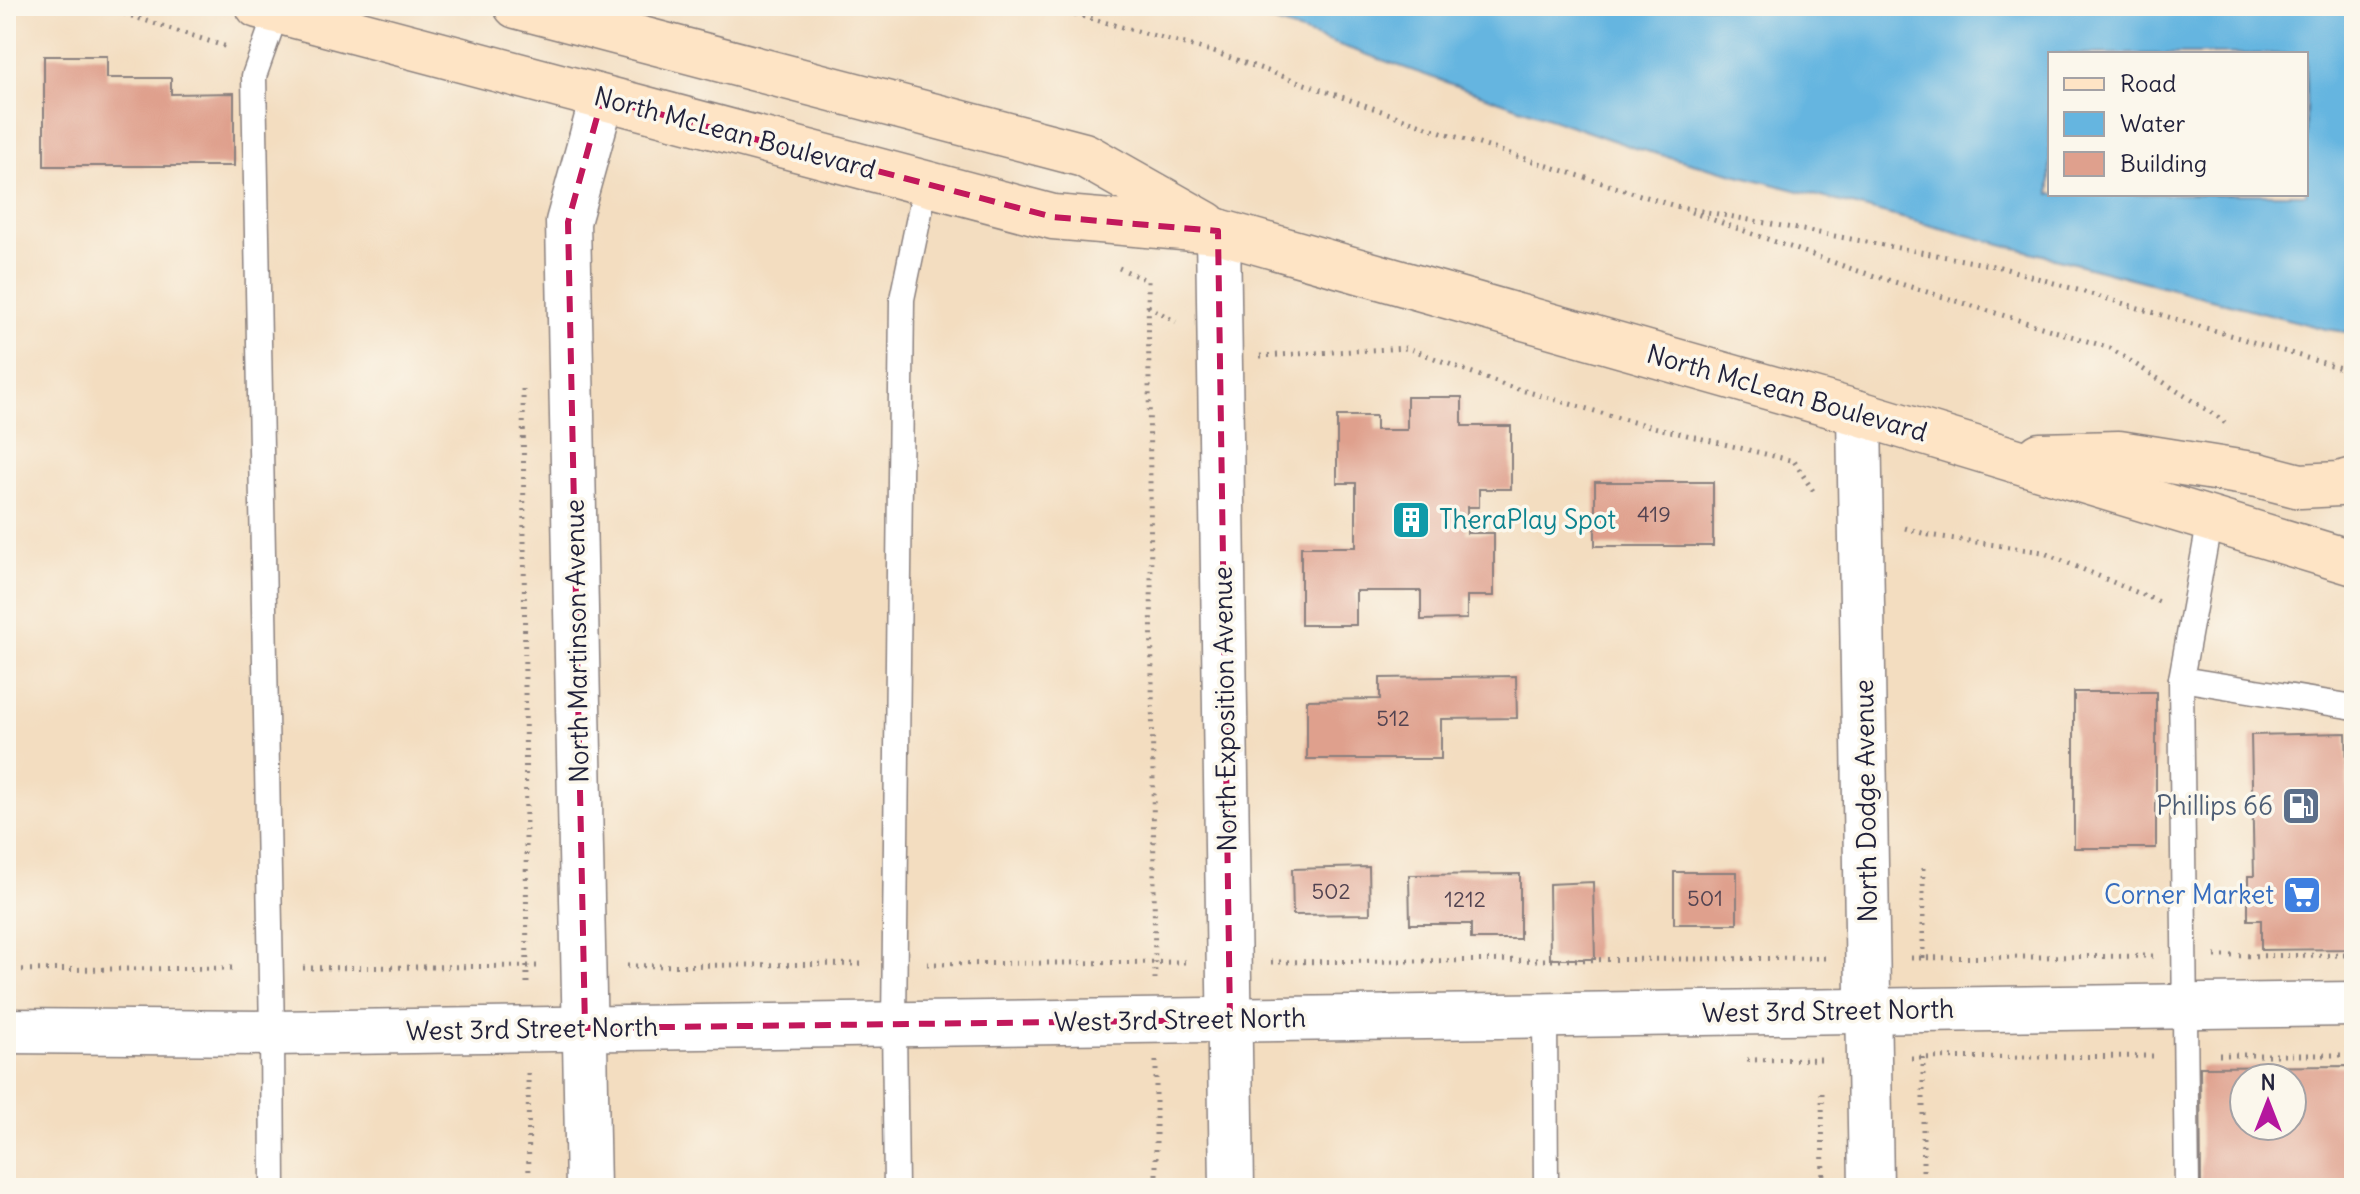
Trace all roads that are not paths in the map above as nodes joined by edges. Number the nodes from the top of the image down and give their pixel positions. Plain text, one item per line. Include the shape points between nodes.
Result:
1 (516, 6) edge
2 (267, 9) edge
3 (602, 99) junction
4 (926, 183) junction
5 (1218, 231) junction
6 (1859, 413) junction
7 (2002, 456) junction
8 (2354, 480) edge
9 (2210, 519) junction
10 (2354, 563) edge
11 (2181, 679) junction
12 (2354, 707) edge
13 (2354, 1004) edge
14 (2186, 1006) junction
15 (1870, 1011) junction
16 (1545, 1015) junction
17 (1230, 1020) junction
18 (894, 1024) junction
19 (585, 1028) junction
20 (6, 1031) edge
21 (272, 1033) junction
22 (273, 1188) edge
23 (588, 1188) edge
24 (896, 1188) edge
25 (1232, 1188) edge
26 (1546, 1188) edge
27 (1871, 1188) edge
28 (2187, 1188) edge

1 - 5 main road, North McLean Boulevard via 1084,155
2 - 3 main road, North McLean Boulevard
2 - 21 lane via 254,76
3 - 4 main road, North McLean Boulevard
3 - 19 street, North Martinson Avenue via 568,222
4 - 5 main road, North McLean Boulevard via 1053,217
4 - 18 lane via 902,299
5 - 6 main road, North McLean Boulevard
5 - 17 street, North Exposition Avenue
6 - 7 main road, North McLean Boulevard
6 - 15 street, North Dodge Avenue
7 - 8 main road via 2119,453 2300,486
7 - 9 main road, North McLean Boulevard
9 - 10 main road, North McLean Boulevard
9 - 11 lane
11 - 12 lane
11 - 14 lane
13 - 14 street, West 3rd Street North
14 - 15 street, West 3rd Street North
14 - 28 lane
15 - 16 street, West 3rd Street North
15 - 27 street, North Dodge Avenue
16 - 17 street, West 3rd Street North
16 - 26 lane
17 - 18 street, West 3rd Street North
17 - 25 street, North Exposition Avenue
18 - 19 street, West 3rd Street North
18 - 24 lane
19 - 21 street, West 3rd Street North
19 - 23 street, North Martinson Avenue
20 - 21 street, West 3rd Street North
21 - 22 lane

